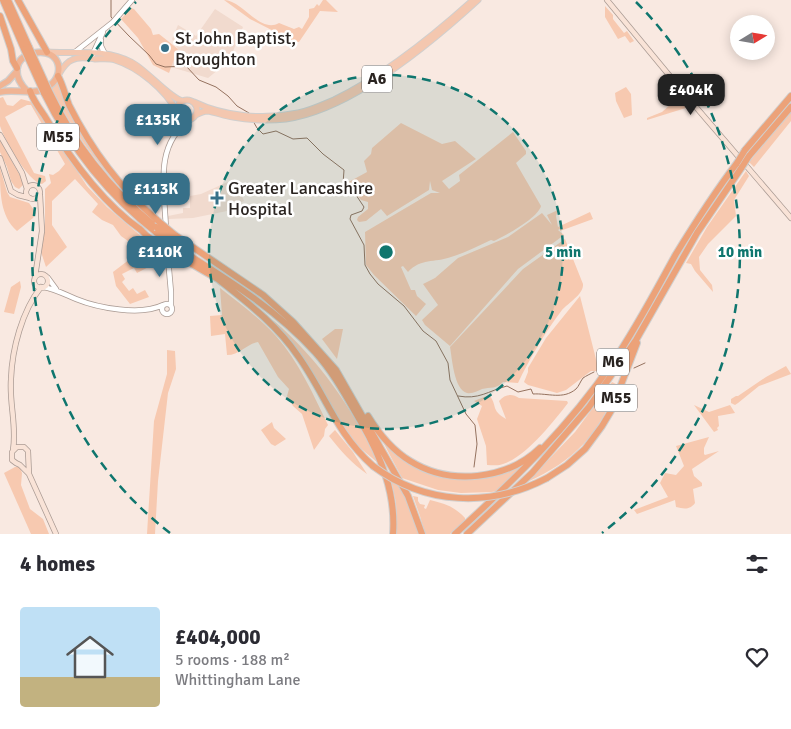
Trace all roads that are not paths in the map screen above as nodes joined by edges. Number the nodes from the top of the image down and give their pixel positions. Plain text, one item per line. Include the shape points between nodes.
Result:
1 (3, 0) edge
2 (8, 0) edge
3 (18, 0) edge
4 (132, 0) edge
5 (472, 0) edge
6 (478, 0) edge
7 (607, 0) edge
8 (0, 16) edge
9 (103, 32) junction
10 (26, 48) junction
11 (94, 51) junction
12 (47, 52) junction
13 (75, 52) junction
14 (104, 52) junction
15 (91, 58) junction
16 (17, 70) junction
17 (58, 75) junction
18 (0, 86) edge
19 (29, 91) junction
20 (0, 92) edge
21 (46, 92) junction
22 (791, 96) edge
23 (183, 100) junction
24 (194, 102) junction
25 (791, 107) edge
26 (178, 114) junction
27 (196, 115) junction
28 (243, 117) junction
29 (190, 120) junction
30 (60, 123) junction
31 (177, 131) junction
32 (0, 135) edge
33 (747, 153) junction
34 (0, 158) edge
35 (739, 165) junction
36 (22, 173) junction
37 (36, 186) junction
38 (27, 190) junction
39 (18, 195) junction
40 (40, 195) junction
41 (30, 199) junction
42 (41, 214) junction
43 (791, 218) edge
44 (157, 227) junction
45 (141, 230) junction
46 (176, 241) junction
47 (38, 263) junction
48 (46, 276) junction
49 (35, 279) junction
50 (219, 280) junction
51 (42, 287) junction
52 (57, 290) junction
53 (172, 292) junction
54 (33, 298) junction
55 (659, 300) junction
56 (164, 305) junction
57 (171, 306) junction
58 (154, 308) junction
59 (164, 313) junction
60 (334, 371) junction
61 (574, 414) junction
62 (14, 436) junction
63 (20, 446) junction
64 (13, 450) junction
65 (27, 461) junction
66 (20, 464) junction
67 (29, 474) junction
68 (56, 534) edge
69 (393, 534) edge
70 (422, 534) edge
71 (455, 534) edge
72 (467, 534) edge

1 - 10 highway, M55
2 - 10 highway, M55
3 - 12 highway
4 - 9 street
5 - 28 main road, A6 via 449,22 392,65 343,95 299,113
6 - 28 main road, A6 via 409,58 346,99 285,119
7 - 43 main road
8 - 16 highway
9 - 11 street
9 - 13 street
9 - 14 street via 100,44
10 - 21 highway, M55, bridge
11 - 13 main road, A6
11 - 14 main road, A6
11 - 15 street
12 - 13 main road, A6
12 - 16 highway, A6 via 25,56
12 - 17 highway via 57,62
14 - 23 main road, A6 via 137,65 173,98
15 - 17 main road via 73,59
15 - 26 main road via 112,59 140,72 172,103
16 - 18 highway, A6
16 - 19 highway via 19,81
17 - 19 highway via 55,82 45,89
17 - 44 highway, M55 via 74,115 100,157
19 - 20 highway
19 - 45 highway, M55 via 52,130 90,180
21 - 30 highway, M55
21 - 44 highway, M55 via 93,162 120,194
22 - 33 highway, M6
23 - 24 main road, A6
23 - 26 main road via 178,105
24 - 27 main road via 198,109
24 - 28 main road, A6
25 - 33 highway, M6
26 - 29 main road via 184,120
26 - 31 street
27 - 28 main road, A6 via 206,111
27 - 29 main road
29 - 31 street
30 - 44 highway, M55 via 98,177 125,205
30 - 45 highway, M55 via 65,137 86,167
31 - 53 street via 167,149 163,172 167,261
32 - 36 main road
33 - 35 highway, M6, bridge
34 - 39 main road via 11,191
35 - 55 highway, M6
35 - 61 highway, M6 via 692,228 627,341
36 - 37 main road
36 - 38 main road
37 - 38 main road
37 - 40 main road
38 - 39 main road
38 - 41 main road
39 - 41 main road
40 - 41 main road
40 - 42 main road
41 - 42 main road
42 - 47 main road
44 - 46 highway, M55, bridge
45 - 50 highway, M55, bridge
46 - 60 highway, M55 via 259,301
46 - 60 highway, M55 via 220,266 277,307
47 - 48 main road
47 - 49 main road
48 - 49 main road via 40,274
48 - 51 main road via 48,283
48 - 52 street
49 - 51 main road via 36,285
49 - 54 main road
50 - 55 highway, M55, bridge via 267,319 289,343 336,423 373,466 407,486 457,498 504,495 527,487 567,465 585,449 611,411 627,367
50 - 60 highway, M55 via 273,317
51 - 52 street
51 - 54 main road
52 - 58 street via 100,306 134,310
53 - 56 street
53 - 57 street
54 - 62 main road via 20,332 10,380
55 - 72 highway, M6 via 619,366 578,421 532,472
56 - 57 street
56 - 58 street
56 - 59 street
57 - 59 street via 171,312
58 - 59 street
60 - 61 highway, M6 via 388,443 410,462 444,474 480,476 511,467 538,450
60 - 69 highway, M55 via 384,468
60 - 70 highway, M55 via 385,454 410,502
61 - 71 highway, M6 via 527,466
62 - 63 main road
62 - 64 main road
63 - 64 main road
63 - 65 main road via 28,451
64 - 66 main road via 12,460
65 - 66 main road
65 - 67 main road
66 - 67 main road
67 - 68 main road

